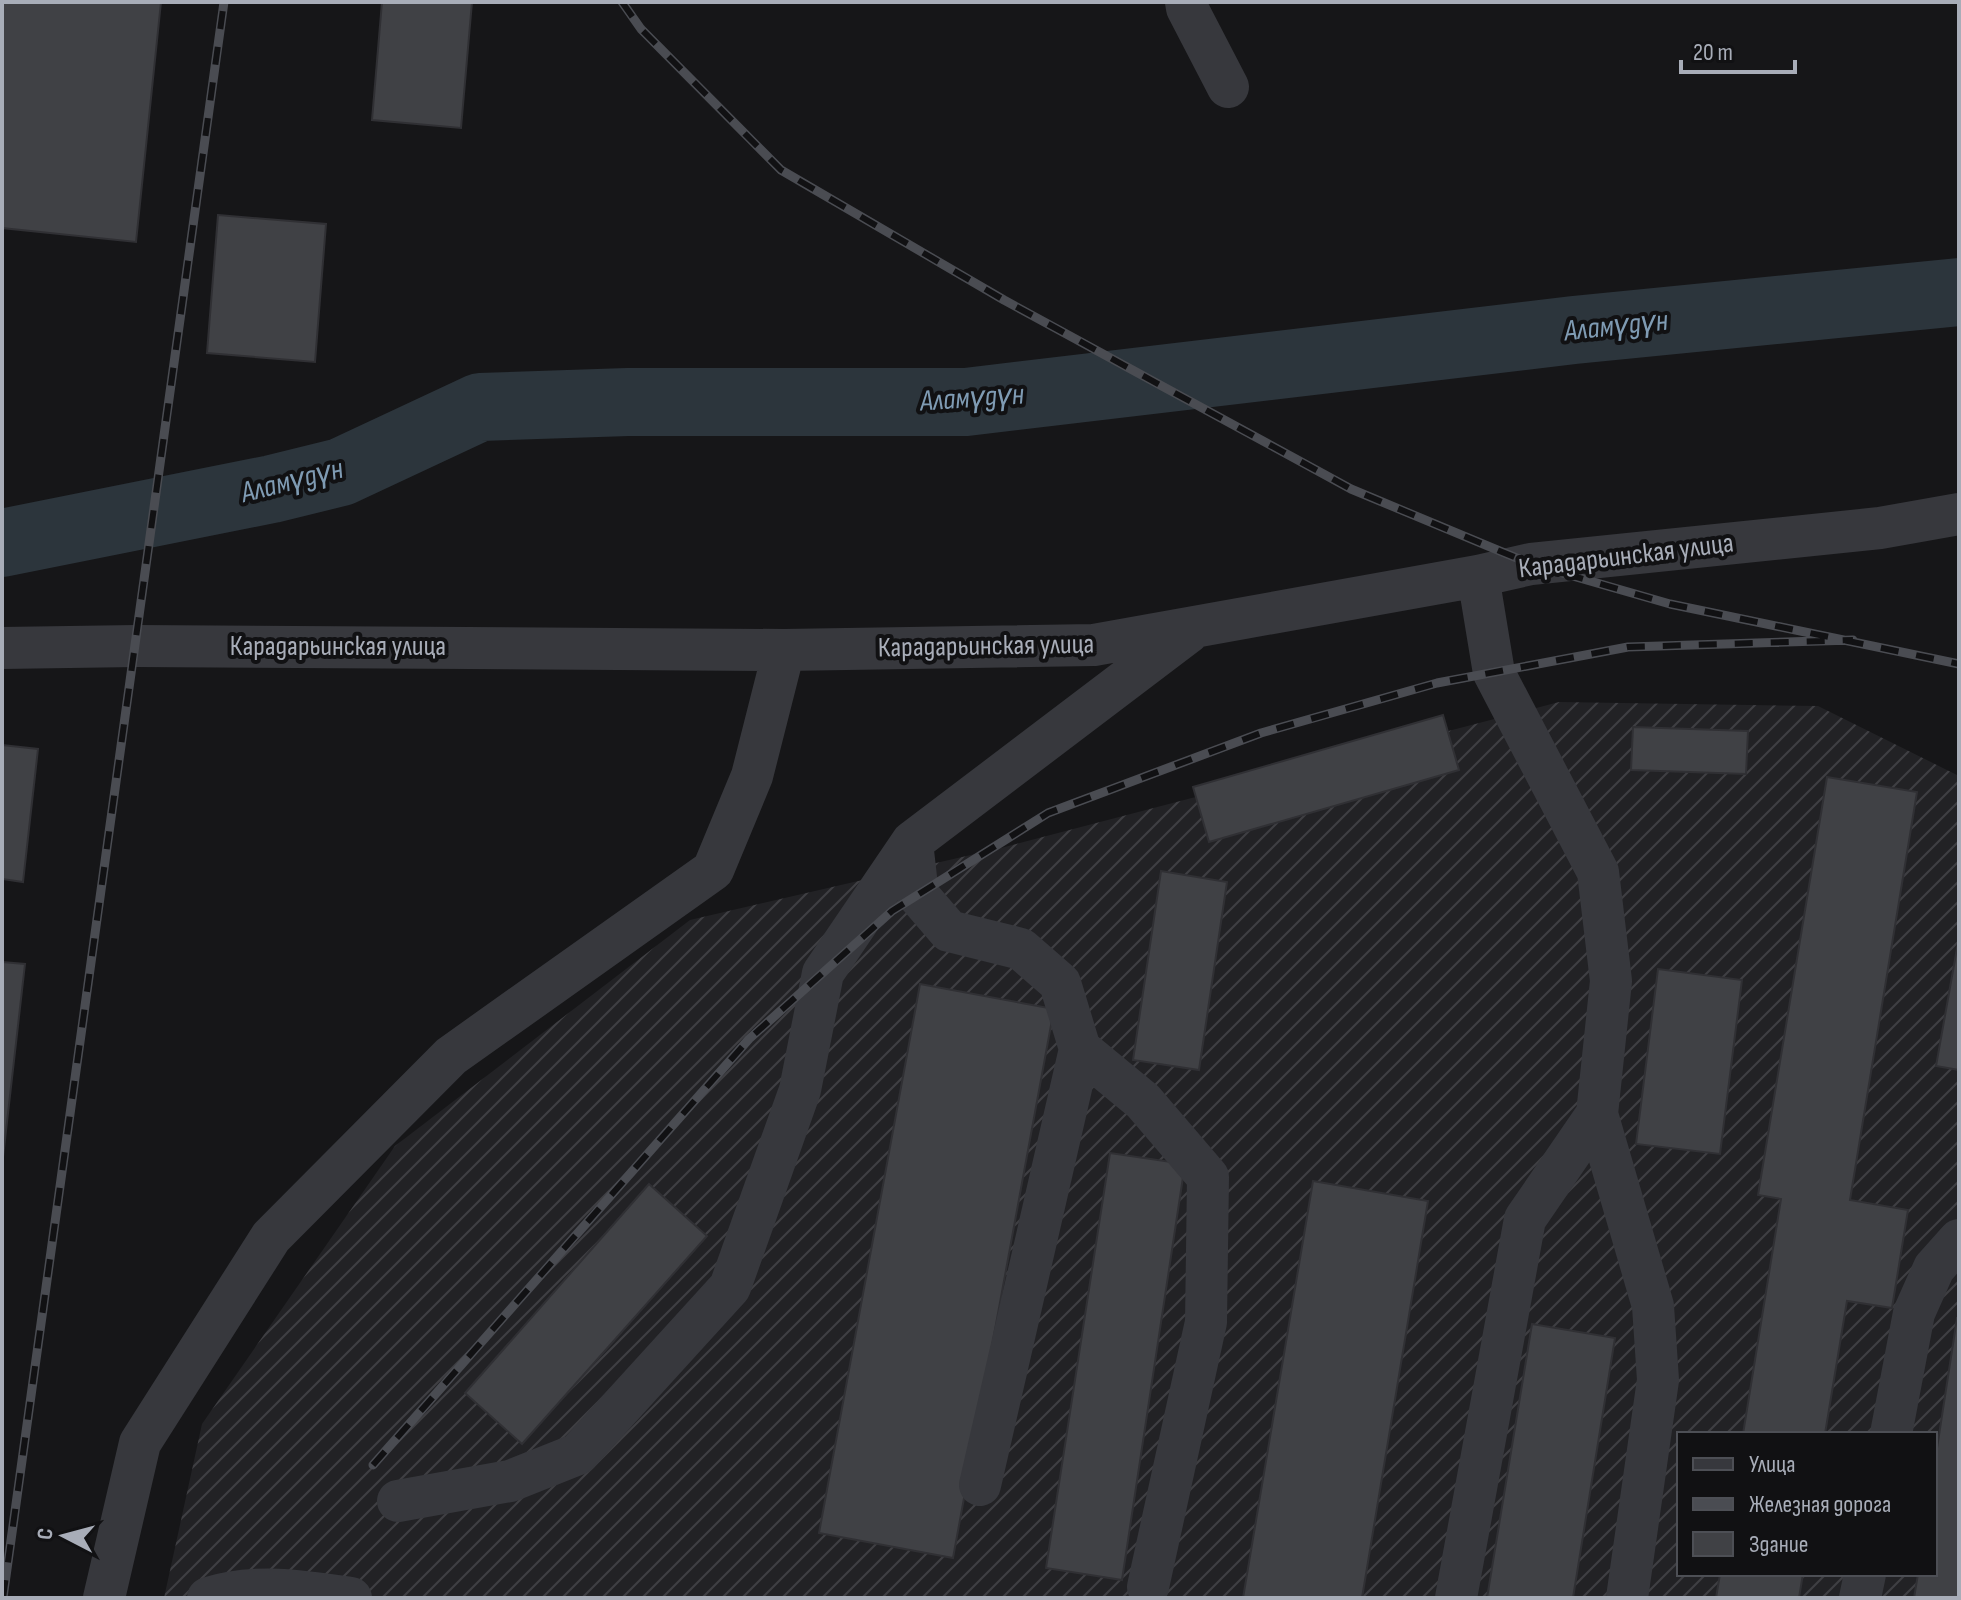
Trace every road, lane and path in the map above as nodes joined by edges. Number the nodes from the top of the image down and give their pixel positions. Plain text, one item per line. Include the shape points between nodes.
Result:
1 (1186, 2) edge
2 (1228, 87) dead end
3 (1959, 514) edge
4 (1478, 576) junction
5 (1196, 626) junction
6 (2, 648) edge
7 (784, 650) junction
8 (912, 842) junction
9 (1080, 1049) junction
10 (1597, 1114) junction
11 (1959, 1240) edge
12 (1891, 1432) edge
13 (980, 1485) dead end
14 (398, 1501) dead end
15 (1865, 1576) edge
16 (1148, 1587) dead end
17 (104, 1598) edge
18 (208, 1598) edge
19 (351, 1598) edge
20 (1456, 1598) edge
21 (1627, 1598) edge
22 (1860, 1598) edge

1 - 2 street
3 - 4 street, Карадарьинская улица via 1880,528 1531,564
4 - 5 street, Карадарьинская улица
4 - 10 street via 1494,673 1598,872 1611,981
5 - 7 street, Карадарьинская улица via 1094,645
5 - 8 street
6 - 7 street, Карадарьинская улица
7 - 17 street via 752,776 713,870 451,1056 271,1237 140,1443
8 - 9 street via 918,895 949,931 1021,949 1060,983
8 - 14 street via 823,973 800,1090 730,1287 578,1454 510,1481
9 - 13 street
9 - 16 street via 1143,1101 1208,1177 1206,1322
10 - 20 street via 1525,1219
10 - 21 street via 1653,1306 1658,1380
11 - 12 street via 1934,1268 1914,1313
15 - 22 street
18 - 19 street via 293,1589

